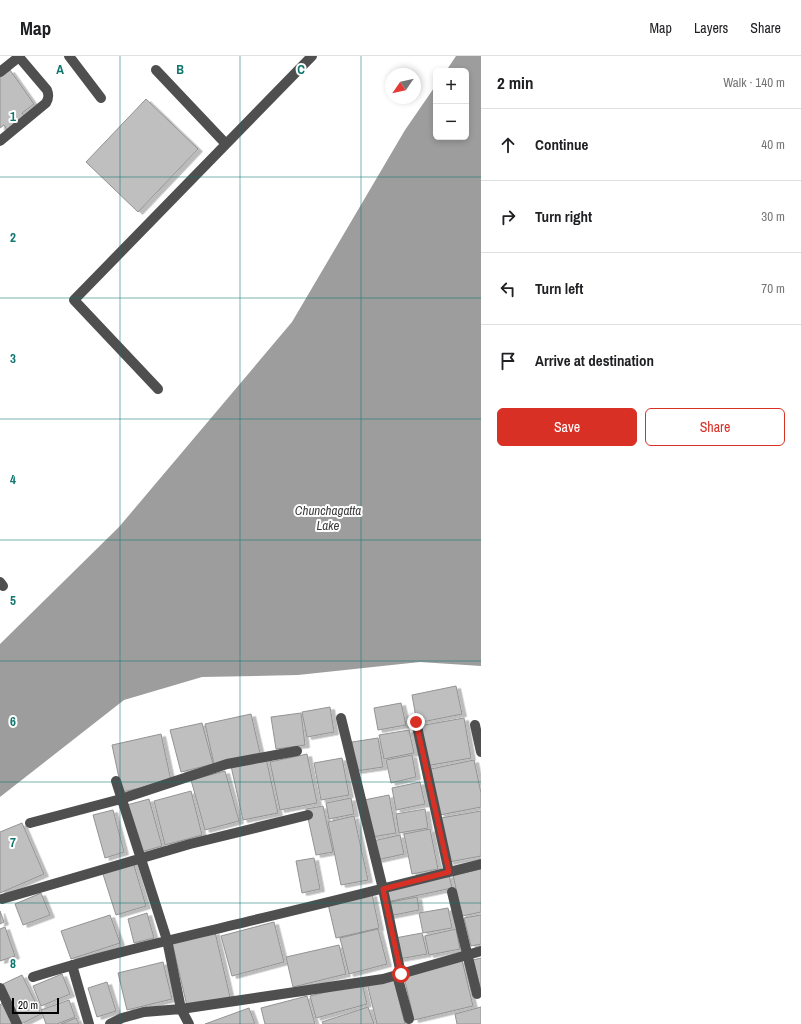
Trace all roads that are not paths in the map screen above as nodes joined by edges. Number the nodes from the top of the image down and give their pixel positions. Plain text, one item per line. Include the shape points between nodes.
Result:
1 (19, 56) edge
2 (69, 56) edge
3 (312, 56) edge
4 (156, 70) dead end
5 (0, 72) edge
6 (101, 98) dead end
7 (0, 142) edge
8 (226, 144) junction
9 (158, 389) dead end
10 (341, 718) dead end
11 (416, 722) dead end
12 (474, 725) dead end
13 (297, 751) dead end
14 (481, 752) edge
15 (116, 781) dead end
16 (122, 798) junction
17 (308, 815) dead end
18 (30, 824) dead end
19 (140, 858) junction
20 (481, 864) edge
21 (449, 872) junction
22 (383, 889) junction
23 (452, 892) dead end
24 (2, 899) dead end
25 (167, 940) junction
26 (481, 951) edge
27 (467, 955) junction
28 (72, 965) junction
29 (399, 974) junction
30 (33, 977) dead end
31 (0, 988) edge
32 (477, 994) dead end
33 (181, 1009) junction
34 (409, 1019) dead end
35 (17, 1024) edge
36 (89, 1024) edge
37 (110, 1024) edge
38 (188, 1024) edge

1 - 5 street
1 - 7 street via 47,90 48,98 46,103
2 - 6 street
3 - 8 street
4 - 8 street
8 - 9 street via 74,300
10 - 22 street
11 - 21 street
12 - 14 street
13 - 16 street via 227,764
15 - 16 street
16 - 18 street
16 - 19 street
17 - 19 street
19 - 24 street
19 - 25 street
20 - 21 street
21 - 22 street
22 - 25 street
22 - 29 street
23 - 27 street
25 - 28 street
25 - 33 street
26 - 27 street
27 - 29 street
27 - 32 street
28 - 30 street
28 - 36 street
29 - 33 street via 383,979
29 - 34 street
31 - 35 street
33 - 37 street via 144,1012
33 - 38 street

